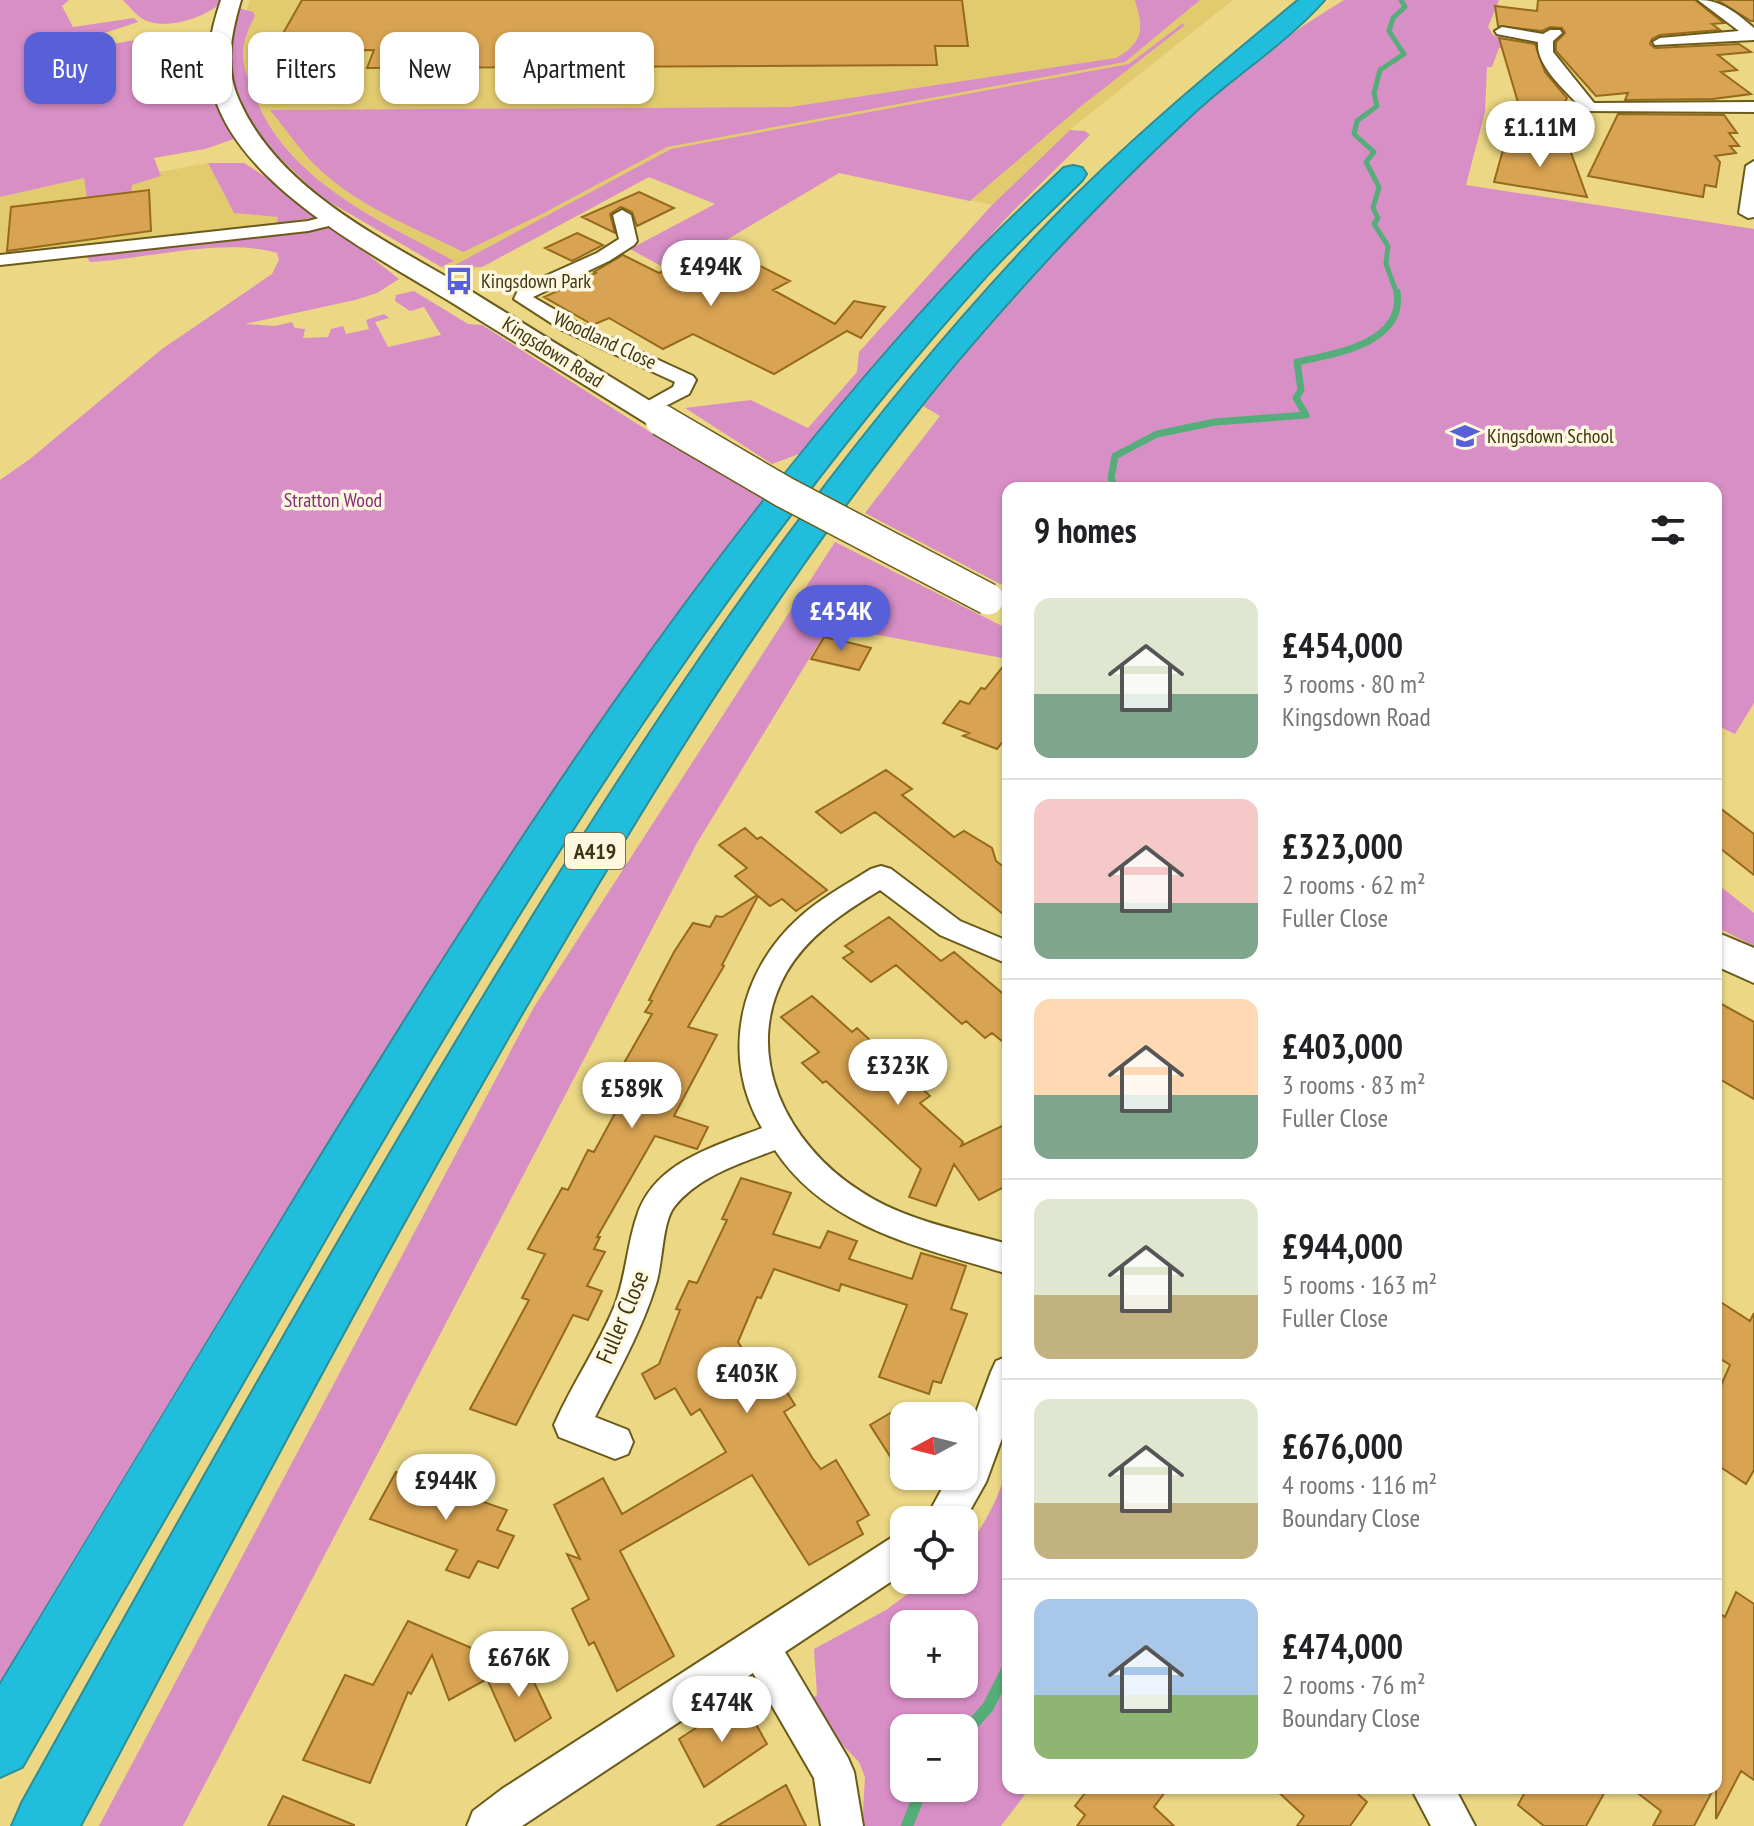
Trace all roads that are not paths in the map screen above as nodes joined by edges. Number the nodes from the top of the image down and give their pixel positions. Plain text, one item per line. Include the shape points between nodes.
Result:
1 (231, 0) edge
2 (1277, 0) edge
3 (1313, 0) edge
4 (1705, 0) edge
5 (1754, 15) edge
6 (1731, 16) junction
7 (1502, 31) dead end
8 (1752, 35) edge
9 (1660, 42) dead end
10 (1590, 108) junction
11 (1751, 111) edge
12 (1510, 132) dead end
13 (1754, 166) edge
14 (1752, 189) edge
15 (1748, 213) dead end
16 (622, 215) dead end
17 (335, 219) junction
18 (0, 260) edge
19 (653, 415) junction
20 (998, 604) edge
21 (1002, 950) edge
22 (1722, 950) edge
23 (1754, 967) edge
24 (779, 1135) junction
25 (1002, 1257) edge
26 (1002, 1389) edge
27 (615, 1442) dead end
28 (952, 1506) edge
29 (890, 1560) edge
30 (759, 1646) junction
31 (0, 1745) edge
32 (1435, 1794) edge
33 (45, 1826) edge
34 (488, 1826) edge
35 (842, 1826) edge
36 (1454, 1826) edge

1 - 17 main road, Kingsdown Road via 217,52 229,106 272,168
2 - 31 highway, A419 via 1096,151 981,265 892,364 762,526 593,761 446,988
3 - 33 highway, A419 via 1134,154 984,313 811,530 702,685 583,869 390,1197
4 - 6 street
5 - 6 street
6 - 8 street
7 - 10 street via 1550,36 1545,52 1550,62
8 - 9 street
10 - 11 street
10 - 12 street via 1574,147
13 - 14 street
14 - 15 street
16 - 19 street, Woodland Close via 628,241 523,296 569,326 686,380
17 - 18 street
17 - 19 main road, Kingsdown Road
19 - 20 main road, Kingsdown Road, bridge via 784,492
21 - 24 street via 950,928 881,876 833,906 801,933 771,974 760,1000 751,1057 756,1085
22 - 23 main road
24 - 25 street via 806,1168 851,1202
24 - 27 street, Fuller Close via 683,1178 655,1208 638,1285 572,1425
26 - 28 street via 973,1470
29 - 30 street
30 - 34 street
30 - 35 street via 834,1772
32 - 36 street

